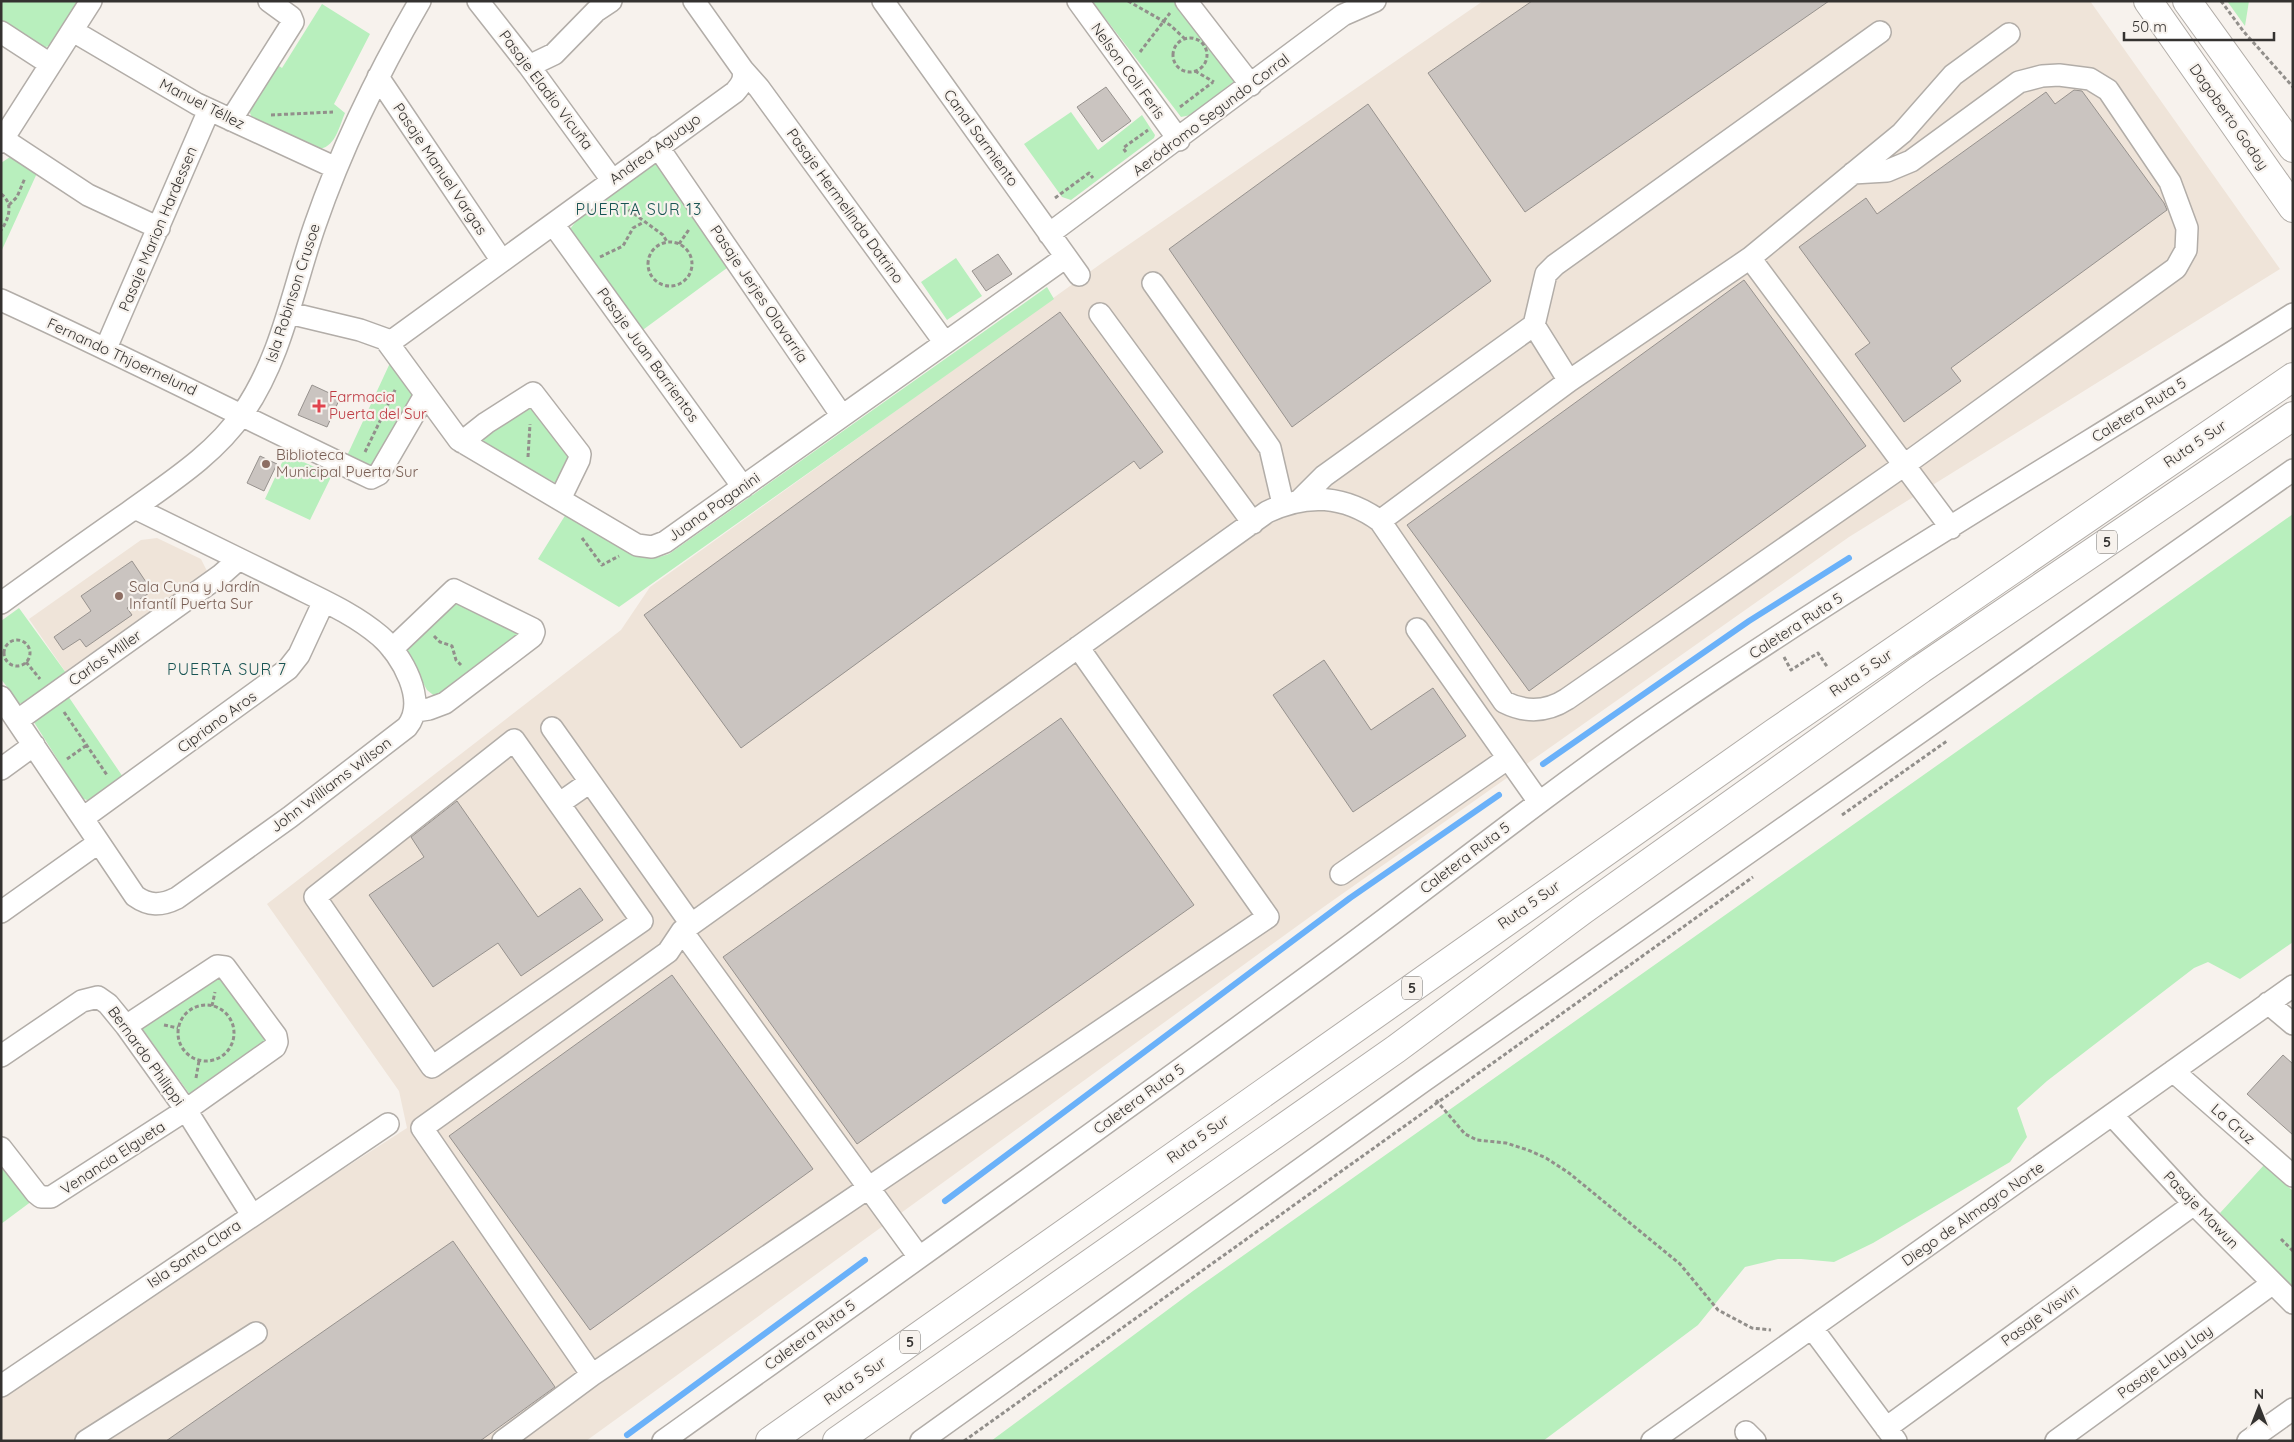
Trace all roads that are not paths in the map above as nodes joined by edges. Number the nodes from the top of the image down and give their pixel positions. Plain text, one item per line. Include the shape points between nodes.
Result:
1 (91, 1) edge
2 (269, 1) edge
3 (420, 1) edge
4 (478, 1) edge
5 (611, 1) edge
6 (694, 1) edge
7 (883, 1) edge
8 (1078, 1) edge
9 (1375, 1) edge
10 (2148, 1) edge
11 (2187, 1) edge
12 (1178, 6) edge
13 (1351, 6) edge
14 (73, 31) junction
15 (1, 32) edge
16 (1880, 32) dead end
17 (2009, 34) dead end
18 (50, 64) junction
19 (529, 66) junction
20 (743, 70) junction
21 (378, 77) junction
22 (1251, 85) junction
23 (209, 110) junction
24 (233, 118) junction
25 (2, 140) edge
26 (1179, 140) junction
27 (658, 147) junction
28 (2293, 148) edge
29 (336, 168) junction
30 (1853, 173) junction
31 (606, 184) junction
32 (2293, 208) edge
33 (553, 224) junction
34 (159, 228) junction
35 (1050, 234) junction
36 (1066, 257) junction
37 (1750, 258) junction
38 (502, 261) junction
39 (1079, 275) dead end
40 (1153, 283) dead end
41 (1, 300) edge
42 (289, 313) junction
43 (1100, 314) dead end
44 (2293, 314) edge
45 (1534, 325) junction
46 (389, 343) junction
47 (945, 343) junction
48 (106, 348) junction
49 (2293, 377) edge
50 (1569, 381) junction
51 (425, 395) junction
52 (242, 414) junction
53 (842, 416) junction
54 (2293, 416) edge
55 (462, 442) junction
56 (1903, 466) junction
57 (2293, 470) edge
58 (743, 487) junction
59 (560, 499) junction
60 (1291, 502) junction
61 (135, 508) junction
62 (1380, 521) junction
63 (1253, 523) junction
64 (1951, 528) junction
65 (239, 559) junction
66 (324, 601) junction
67 (1, 603) edge
68 (1417, 629) dead end
69 (1078, 647) junction
70 (392, 650) junction
71 (1, 697) edge
72 (416, 711) junction
73 (18, 720) junction
74 (552, 728) dead end
75 (34, 745) junction
76 (1507, 759) junction
77 (1, 769) edge
78 (590, 782) junction
79 (1539, 802) junction
80 (560, 803) junction
81 (82, 818) junction
82 (98, 843) junction
83 (1341, 874) dead end
84 (1, 912) edge
85 (686, 928) junction
86 (2293, 986) edge
87 (2268, 1003) junction
88 (2293, 1024) edge
89 (126, 1026) junction
90 (1, 1056) edge
91 (2173, 1072) junction
92 (186, 1110) junction
93 (2112, 1115) junction
94 (388, 1124) dead end
95 (1, 1148) edge
96 (2293, 1176) edge
97 (867, 1188) junction
98 (2194, 1204) junction
99 (252, 1215) junction
100 (919, 1257) junction
101 (2273, 1283) junction
102 (2293, 1303) edge
103 (1806, 1331) junction
104 (256, 1334) dead end
105 (592, 1375) junction
106 (1, 1386) edge
107 (2293, 1409) edge
108 (1891, 1434) edge
109 (86, 1441) edge
110 (503, 1441) edge
111 (663, 1441) edge
112 (770, 1441) edge
113 (837, 1441) edge
114 (921, 1441) edge
115 (1652, 1441) edge
116 (2056, 1441) edge
117 (2248, 1441) edge

1 - 14 street
2 - 24 street via 292,16 294,22
3 - 21 street, Isla Robinson Crusoe
4 - 19 street, Pasaje Eladio Vicuña
5 - 19 street via 596,11 554,54
6 - 20 street
7 - 35 street, Canal Sarmiento
8 - 26 street, Nelson Coli Feris
9 - 13 street, Aeródromo Segundo Corral
10 - 32 main road, Dagoberto Godoy
11 - 28 main road
12 - 22 street
13 - 22 street, Aeródromo Segundo Corral
14 - 18 street
14 - 23 street, Manuel Téllez
15 - 18 street
16 - 45 street via 1555,265 1546,274
17 - 30 street via 1953,75 1912,124
18 - 25 street
19 - 31 street, Pasaje Eladio Vicuña
20 - 27 street, Andrea Aguayo via 743,82 735,92
20 - 47 street, Pasaje Hermelinda Datrino
21 - 29 street, Isla Robinson Crusoe
21 - 38 street, Pasaje Manuel Vargas
22 - 26 street, Aeródromo Segundo Corral
23 - 24 street, Manuel Téllez
23 - 34 street, Pasaje Marion Hardessen
24 - 29 street, Manuel Téllez
25 - 34 street via 88,195
26 - 35 street, Aeródromo Segundo Corral
27 - 31 street, Andrea Aguayo
27 - 53 street, Pasaje Jerjes Olavarría
29 - 42 street, Isla Robinson Crusoe
30 - 37 street
30 - 56 street via 1887,171 1911,161 2019,82 2042,76 2083,77 2108,90 2170,182 2187,228 2186,250 2176,268
31 - 33 street, Andrea Aguayo
33 - 38 street, Andrea Aguayo
33 - 58 street, Pasaje Juan Barrientos
34 - 48 street, Pasaje Marion Hardessen
35 - 36 street, Canal Sarmiento
36 - 39 street, Canal Sarmiento
36 - 47 street, Juana Paganini
37 - 50 street
37 - 56 street
38 - 46 street, Andrea Aguayo
40 - 60 street via 1270,448
41 - 48 street, Fernando Thjoernelund
42 - 46 street via 372,334
42 - 52 street, Isla Robinson Crusoe via 267,371
43 - 63 street
44 - 64 street, Caletera Ruta 5
45 - 50 street
45 - 60 street
46 - 51 street, Juana Paganini
47 - 53 street, Juana Paganini
48 - 52 street, Fernando Thjoernelund
49 - 112 main road, Ruta 5 Sur / 5 via 1840,688
50 - 62 street
51 - 52 street, Fernando Thjoernelund via 374,478 264,428
51 - 55 street, Juana Paganini
52 - 61 street, Isla Robinson Crusoe via 198,461
53 - 58 street, Juana Paganini
54 - 113 main road, Ruta 5 Sur / 5 via 1921,668 1583,910 1396,1049
55 - 59 street, Juana Paganini
55 - 59 street via 533,393 580,454
56 - 62 street via 1568,698 1540,710 1521,709 1504,702
56 - 64 street
57 - 114 street via 1438,1071
58 - 59 street, Juana Paganini via 665,542 652,547 637,545
60 - 62 street via 1334,499 1366,511
60 - 63 street
61 - 65 street
61 - 67 street, Isla Robinson Crusoe
63 - 69 street
64 - 79 street, Caletera Ruta 5 via 1661,715
65 - 66 street
65 - 73 street, Carlos Miller
66 - 70 street via 380,636
66 - 81 street, Cipriano Aros via 299,655 288,669
68 - 76 street
69 - 85 street
69 - 97 street via 1268,916
70 - 72 street via 416,698
70 - 72 street via 454,590 533,629 532,637 445,703
71 - 73 street, John Williams Wilson
72 - 82 street, John Williams Wilson via 408,727 290,817 169,902 152,904 134,896
73 - 75 street, John Williams Wilson
74 - 78 street
75 - 77 street
75 - 81 street, John Williams Wilson
76 - 79 street
76 - 83 street
78 - 80 street
78 - 85 street
79 - 100 street, Caletera Ruta 5 via 1390,916
80 - 80 street via 642,920 432,1067 315,897 514,740
81 - 82 street, John Williams Wilson
82 - 84 street
85 - 97 street
85 - 105 street via 668,952 422,1128
86 - 87 street, Diego de Almagro Norte
87 - 88 street
87 - 91 street, Diego de Almagro Norte
89 - 90 street, Bernardo Philippi via 108,1004 98,997 87,998
89 - 92 street, Bernardo Philippi
89 - 92 street, Venancia Elgueta via 221,965 276,1036 275,1047
91 - 93 street, Diego de Almagro Norte
91 - 96 street, La Cruz
92 - 95 street, Venancia Elgueta via 51,1197 41,1197 36,1193
92 - 99 street, Bernardo Philippi
93 - 98 street, Pasaje Mawun
93 - 103 street, Diego de Almagro Norte
94 - 99 street, Isla Santa Clara
97 - 100 street
97 - 105 street
98 - 101 street, Pasaje Mawun
98 - 108 street, Pasaje Visviri
99 - 106 street, Isla Santa Clara
100 - 111 street, Caletera Ruta 5
101 - 102 street, Pasaje Mawun
101 - 116 street, Pasaje Llay Llay
103 - 108 street
103 - 115 street, Diego de Almagro Norte
104 - 109 street
105 - 110 street
107 - 117 street

